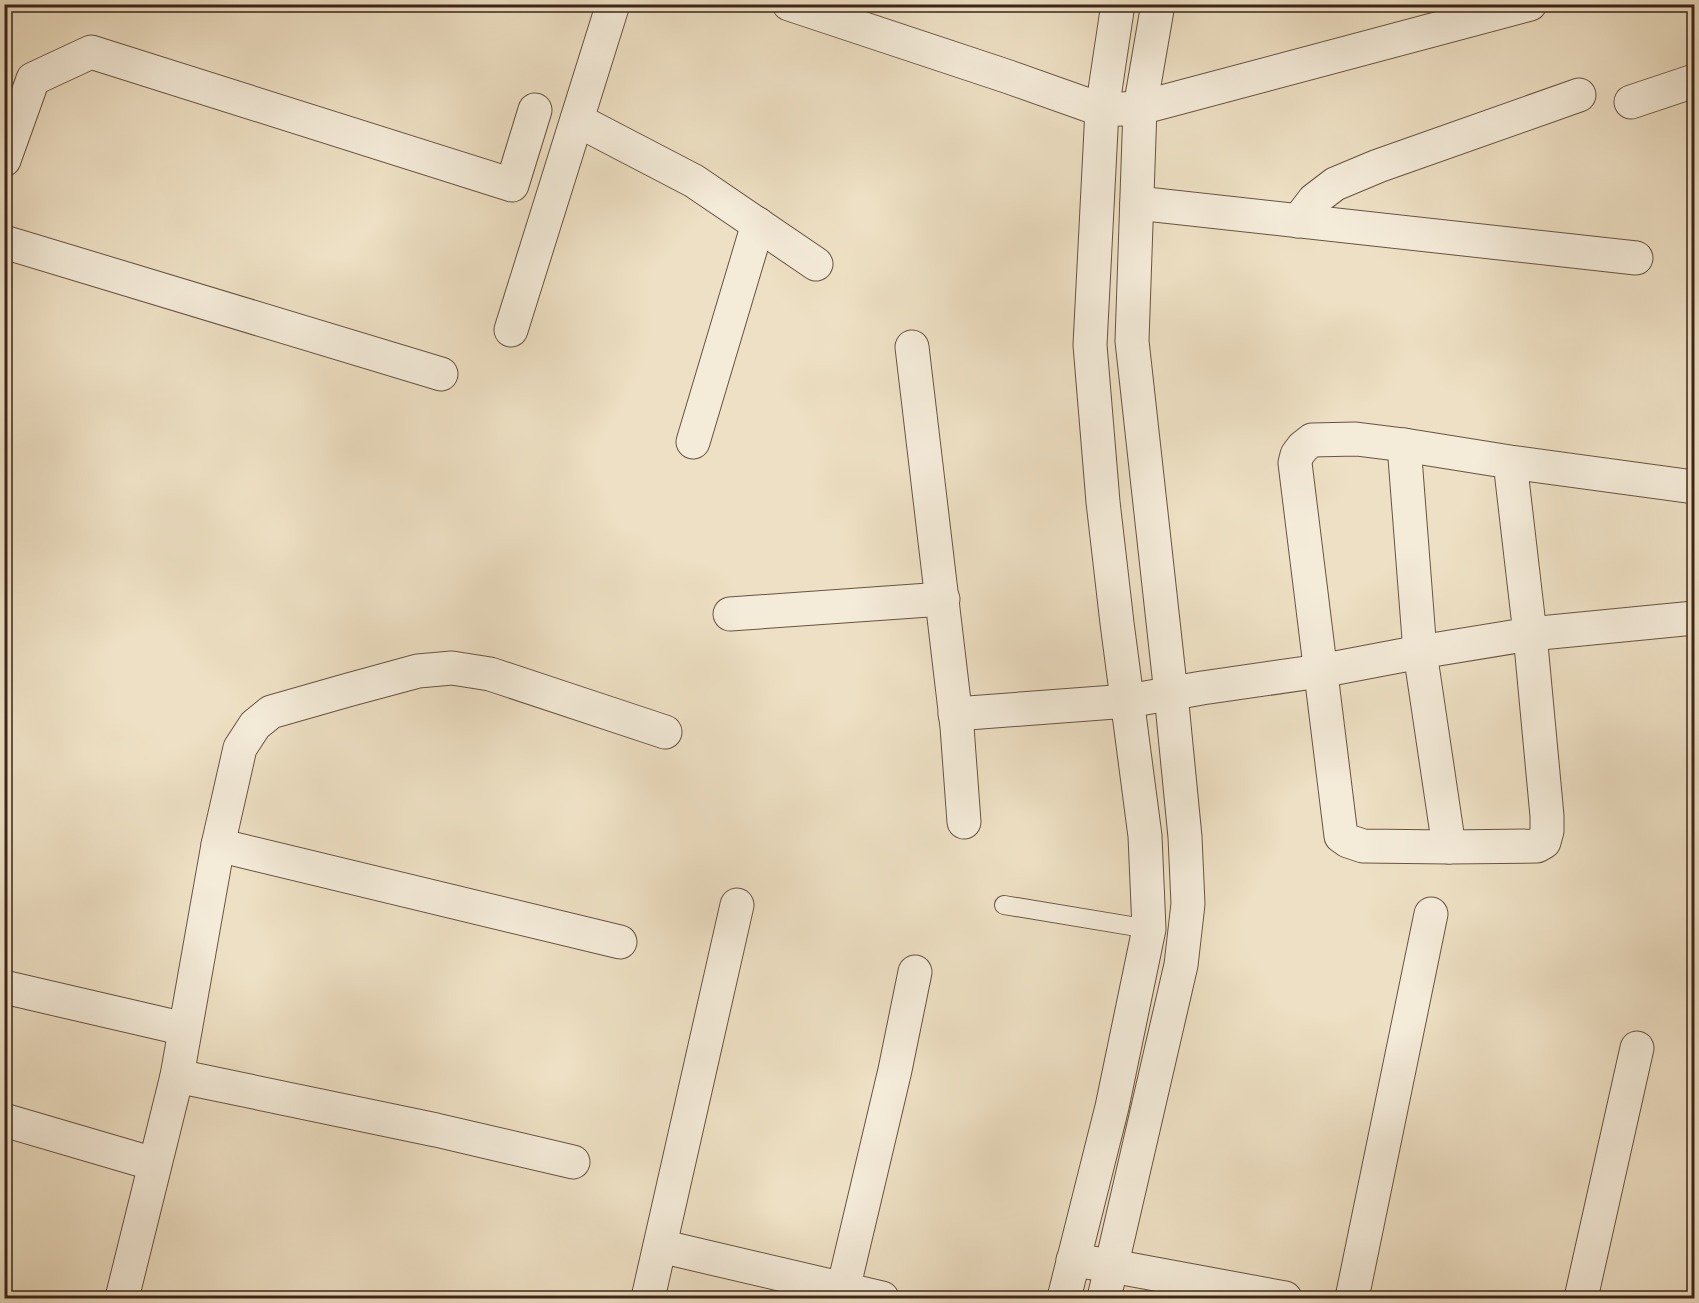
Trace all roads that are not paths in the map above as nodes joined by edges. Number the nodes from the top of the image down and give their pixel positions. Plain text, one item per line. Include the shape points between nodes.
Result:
1 (613, 4) edge
2 (789, 4) edge
3 (1118, 4) edge
4 (1158, 4) edge
5 (1530, 4) edge
6 (1695, 81) edge
7 (1579, 95) dead end
8 (1631, 102) dead end
9 (581, 107) junction
10 (1140, 108) junction
11 (535, 110) dead end
12 (1102, 110) junction
13 (4, 160) edge
14 (1137, 203) junction
15 (1298, 221) junction
16 (758, 224) junction
17 (4, 242) edge
18 (1636, 258) dead end
19 (816, 264) dead end
20 (511, 330) dead end
21 (912, 347) dead end
22 (441, 374) dead end
23 (693, 442) dead end
24 (1404, 445) junction
25 (1510, 462) junction
26 (1695, 487) edge
27 (943, 599) junction
28 (730, 614) dead end
29 (1695, 618) edge
30 (1530, 634) junction
31 (1420, 652) junction
32 (1320, 671) junction
33 (1171, 694) junction
34 (1128, 701) junction
35 (955, 714) junction
36 (665, 732) dead end
37 (964, 822) dead end
38 (218, 845) junction
39 (1449, 847) junction
40 (737, 904) dead end
41 (1004, 904) dead end
42 (1431, 914) dead end
43 (1149, 929) junction
44 (621, 942) dead end
45 (915, 972) dead end
46 (4, 987) edge
47 (185, 1029) junction
48 (1637, 1048) dead end
49 (177, 1076) junction
50 (4, 1120) edge
51 (573, 1161) dead end
52 (154, 1164) junction
53 (660, 1246) junction
54 (1073, 1260) junction
55 (1112, 1266) junction
56 (842, 1294) edge
57 (132, 1297) edge
58 (648, 1299) edge
59 (882, 1299) edge
60 (1064, 1299) edge
61 (1104, 1299) edge
62 (1285, 1299) edge
63 (1352, 1299) edge
64 (1581, 1299) edge

1 - 9 street
2 - 12 street
3 - 12 street
4 - 10 street
5 - 10 street
6 - 8 street
7 - 15 street via 1335,184 1314,200
9 - 16 street
9 - 20 street
10 - 12 street
10 - 14 street
11 - 13 street via 512,185 91,52 33,79
12 - 34 street via 1090,345 1103,502
14 - 15 street
14 - 33 street via 1132,341
15 - 18 street
16 - 19 street
16 - 23 street
17 - 22 street
21 - 27 street
24 - 25 street
24 - 31 street
24 - 32 street via 1356,439 1312,440 1297,455
25 - 26 street
25 - 30 street
27 - 28 street
27 - 35 street
29 - 30 street
30 - 31 street
30 - 39 street via 1547,816 1544,842 1537,846
31 - 32 street
31 - 39 street
32 - 33 street
32 - 39 street via 1341,836 1363,846
33 - 34 street
33 - 55 street via 1188,904 1181,965
34 - 35 street
34 - 43 street via 1145,836
35 - 37 street
36 - 38 street via 490,674 452,668 418,671 272,712 255,725 240,748
38 - 44 street
38 - 47 street
40 - 53 street
41 - 43 lane
42 - 63 street
43 - 54 street via 1112,1107
45 - 56 street
46 - 47 street
47 - 49 street
48 - 64 street
49 - 51 street
49 - 52 street
50 - 52 street
52 - 57 street
53 - 56 street
53 - 58 street
54 - 55 street
54 - 60 street
55 - 61 street
55 - 62 street
56 - 59 street

